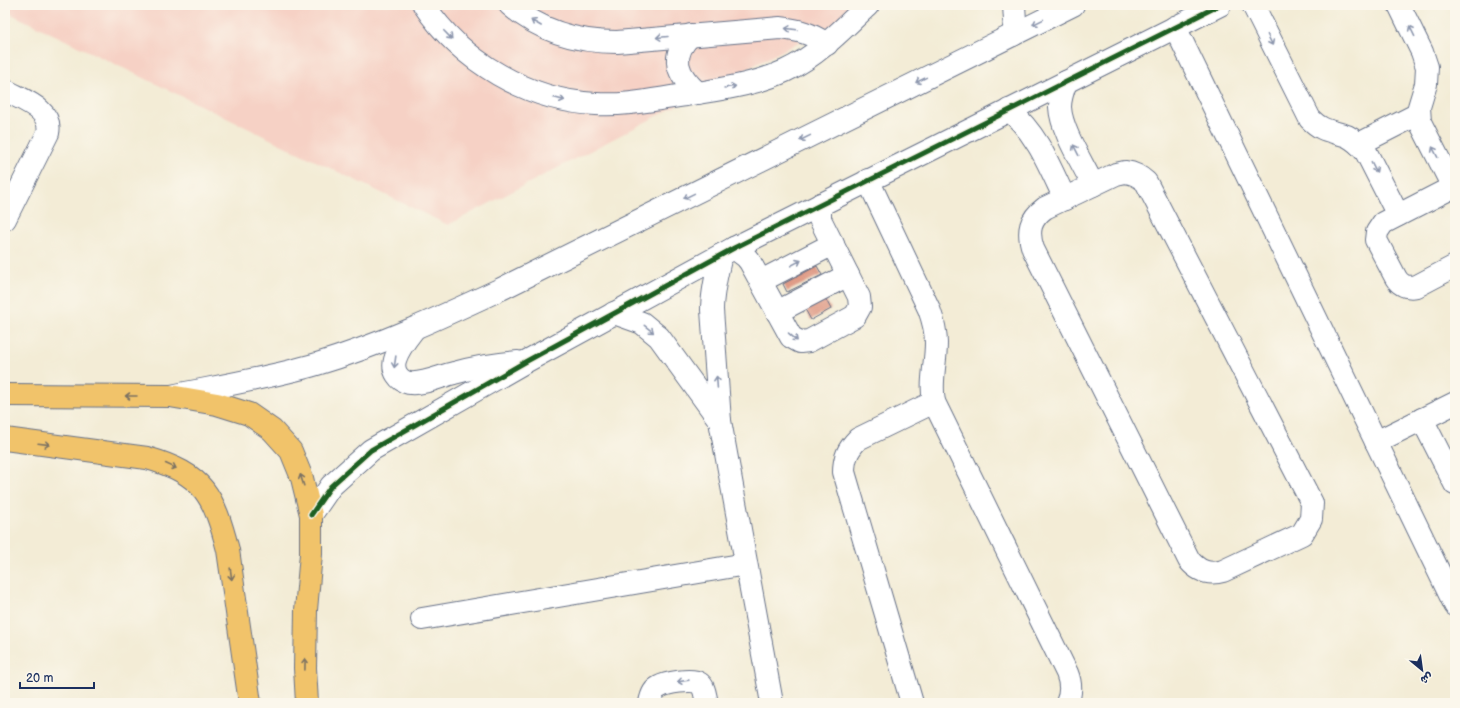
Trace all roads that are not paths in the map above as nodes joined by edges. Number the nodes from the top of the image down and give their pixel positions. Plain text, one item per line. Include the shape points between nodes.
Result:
1 (424, 5) edge
2 (510, 5) edge
3 (1014, 5) edge
4 (1073, 5) edge
5 (1220, 5) edge
6 (1253, 5) edge
7 (1399, 5) edge
8 (855, 9) edge
9 (1175, 27) junction
10 (691, 35) junction
11 (1013, 35) junction
12 (827, 44) junction
13 (1066, 82) junction
14 (5, 90) edge
15 (698, 93) junction
16 (1009, 110) junction
17 (1418, 114) junction
18 (1359, 144) junction
19 (868, 180) junction
20 (1093, 185) junction
21 (1454, 186) edge
22 (1065, 198) junction
23 (822, 204) junction
24 (1398, 215) junction
25 (5, 219) edge
26 (833, 244) junction
27 (728, 251) junction
28 (1455, 266) edge
29 (848, 274) junction
30 (761, 281) junction
31 (777, 312) junction
32 (614, 313) junction
33 (414, 329) junction
34 (525, 362) junction
35 (5, 395) edge
36 (170, 396) junction
37 (934, 402) junction
38 (1455, 403) edge
39 (1422, 419) junction
40 (720, 421) junction
41 (5, 439) edge
42 (1376, 442) junction
43 (1455, 484) edge
44 (311, 515) junction
45 (746, 564) junction
46 (1450, 583) edge
47 (1455, 605) edge
48 (422, 619) dead end
49 (250, 703) edge
50 (307, 703) edge
51 (650, 703) edge
52 (707, 703) edge
53 (772, 703) edge
54 (912, 703) edge
55 (1067, 703) edge

1 -> 15 street via 449,37 469,55 491,70 532,91 583,103 620,104
10 -> 2 street via 617,42 579,40 538,25
3 - 11 street
4 -> 11 street
5 - 9 street
6 -> 18 street via 1310,118 1326,131 1348,137
17 -> 7 street via 1428,75 1427,67
8 - 12 street
9 - 13 street
9 - 42 street
12 -> 10 street via 799,30 780,28
10 - 15 street via 680,49 678,67 688,85
11 -> 33 street via 501,290
15 -> 12 street via 743,85 786,70
13 - 16 street
20 -> 13 street via 1062,119 1060,106
14 - 25 street via 46,115 49,127
16 - 19 street
16 - 22 street via 1034,137
17 - 18 street
21 -> 17 street
18 -> 24 street via 1366,152
19 - 23 street
19 - 37 street via 930,309 935,326 936,344 932,385
20 - 22 street
20 - 22 street via 1125,172 1140,176 1146,182 1309,496 1312,504 1311,519 1302,534 1217,573 1201,571 1189,560 1033,249 1030,232 1037,214
21 - 24 street
23 - 26 street via 820,219
23 - 27 street
24 - 28 street via 1383,223 1377,232 1376,240 1399,283 1416,286
26 - 29 street
30 -> 26 street
27 - 30 street via 746,256
27 - 32 street
40 -> 27 street via 712,310 713,291
29 - 31 street
31 -> 29 street via 791,337 800,342 810,341 858,312 860,302
30 - 31 street
32 - 34 street
32 -> 40 street via 642,323 659,337
33 -> 34 street via 394,361 395,373 404,382 416,384 477,367
33 - 36 street via 317,364
34 - 44 street via 371,450 331,486
36 -> 35 main road
44 -> 36 main road via 302,478 291,451 272,430 249,414 217,404
37 - 54 street via 858,439 850,446 844,463 844,472
37 - 55 street via 1067,673 1071,688
38 - 39 street
39 - 42 street
39 - 43 street
40 - 45 street
41 -> 49 main road via 147,458 165,463 194,478 214,506 228,550
42 - 46 street
50 -> 44 main road via 305,668
45 - 48 street
45 - 53 street
46 - 47 street
52 -> 51 street via 703,687 698,682 690,680 658,687

